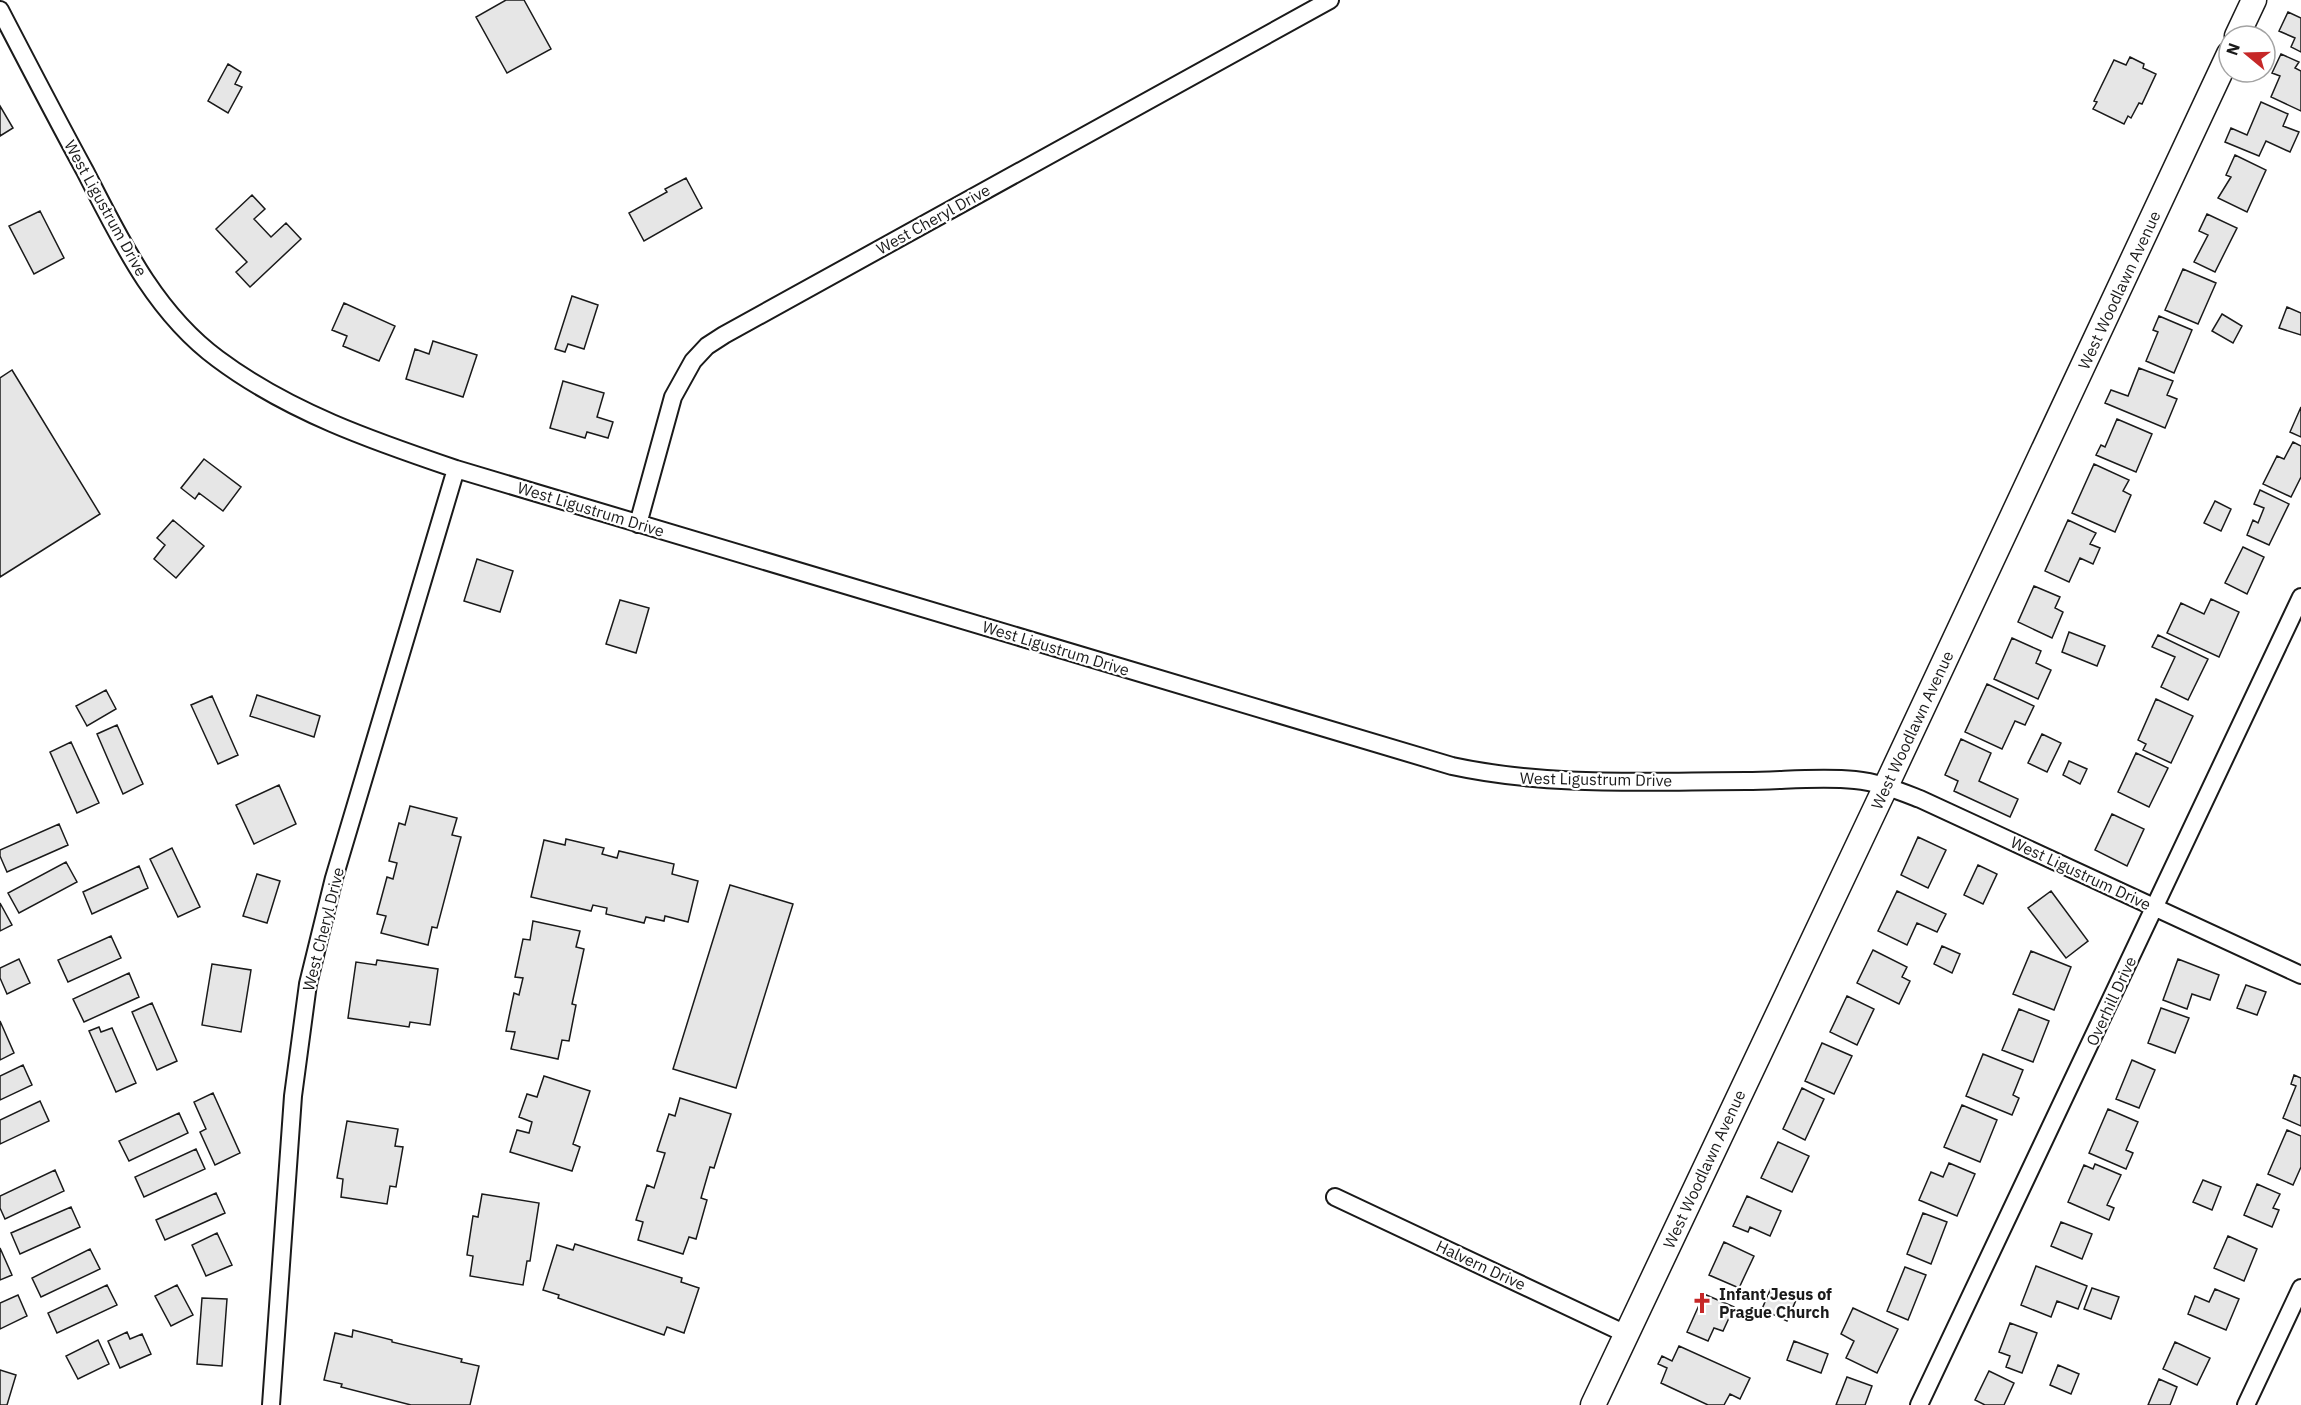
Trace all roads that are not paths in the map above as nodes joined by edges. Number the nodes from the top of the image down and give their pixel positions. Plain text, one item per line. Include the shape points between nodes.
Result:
1 (1330, 0) edge
2 (2254, 0) edge
3 (0, 10) edge
4 (2243, 24) edge
5 (2217, 80) edge
6 (456, 469) junction
7 (638, 524) junction
8 (2301, 597) edge
9 (1886, 786) junction
10 (2156, 907) junction
11 (2301, 975) edge
12 (1335, 1197) dead end
13 (2301, 1288) edge
14 (1626, 1334) junction
15 (271, 1405) edge
16 (1593, 1405) edge
17 (1919, 1405) edge
18 (2246, 1405) edge

1 - 7 street, West Cheryl Drive via 707,346 693,361 673,397
2 - 4 street
3 - 6 street, West Ligustrum Drive via 127,252 160,302 193,337 256,386 305,411 376,442
5 - 9 street, West Woodlawn Avenue
6 - 7 street, West Ligustrum Drive
6 - 15 street, West Cheryl Drive via 334,878 308,984 293,1096
7 - 9 street, West Ligustrum Drive via 1483,773 1568,781 1857,780
8 - 10 street, Overhill Drive
9 - 10 street, West Ligustrum Drive
9 - 14 street, West Woodlawn Avenue
10 - 11 street, West Ligustrum Drive
10 - 17 street, Overhill Drive
12 - 14 street, Halvern Drive
13 - 18 street
14 - 16 street, West Woodlawn Avenue

